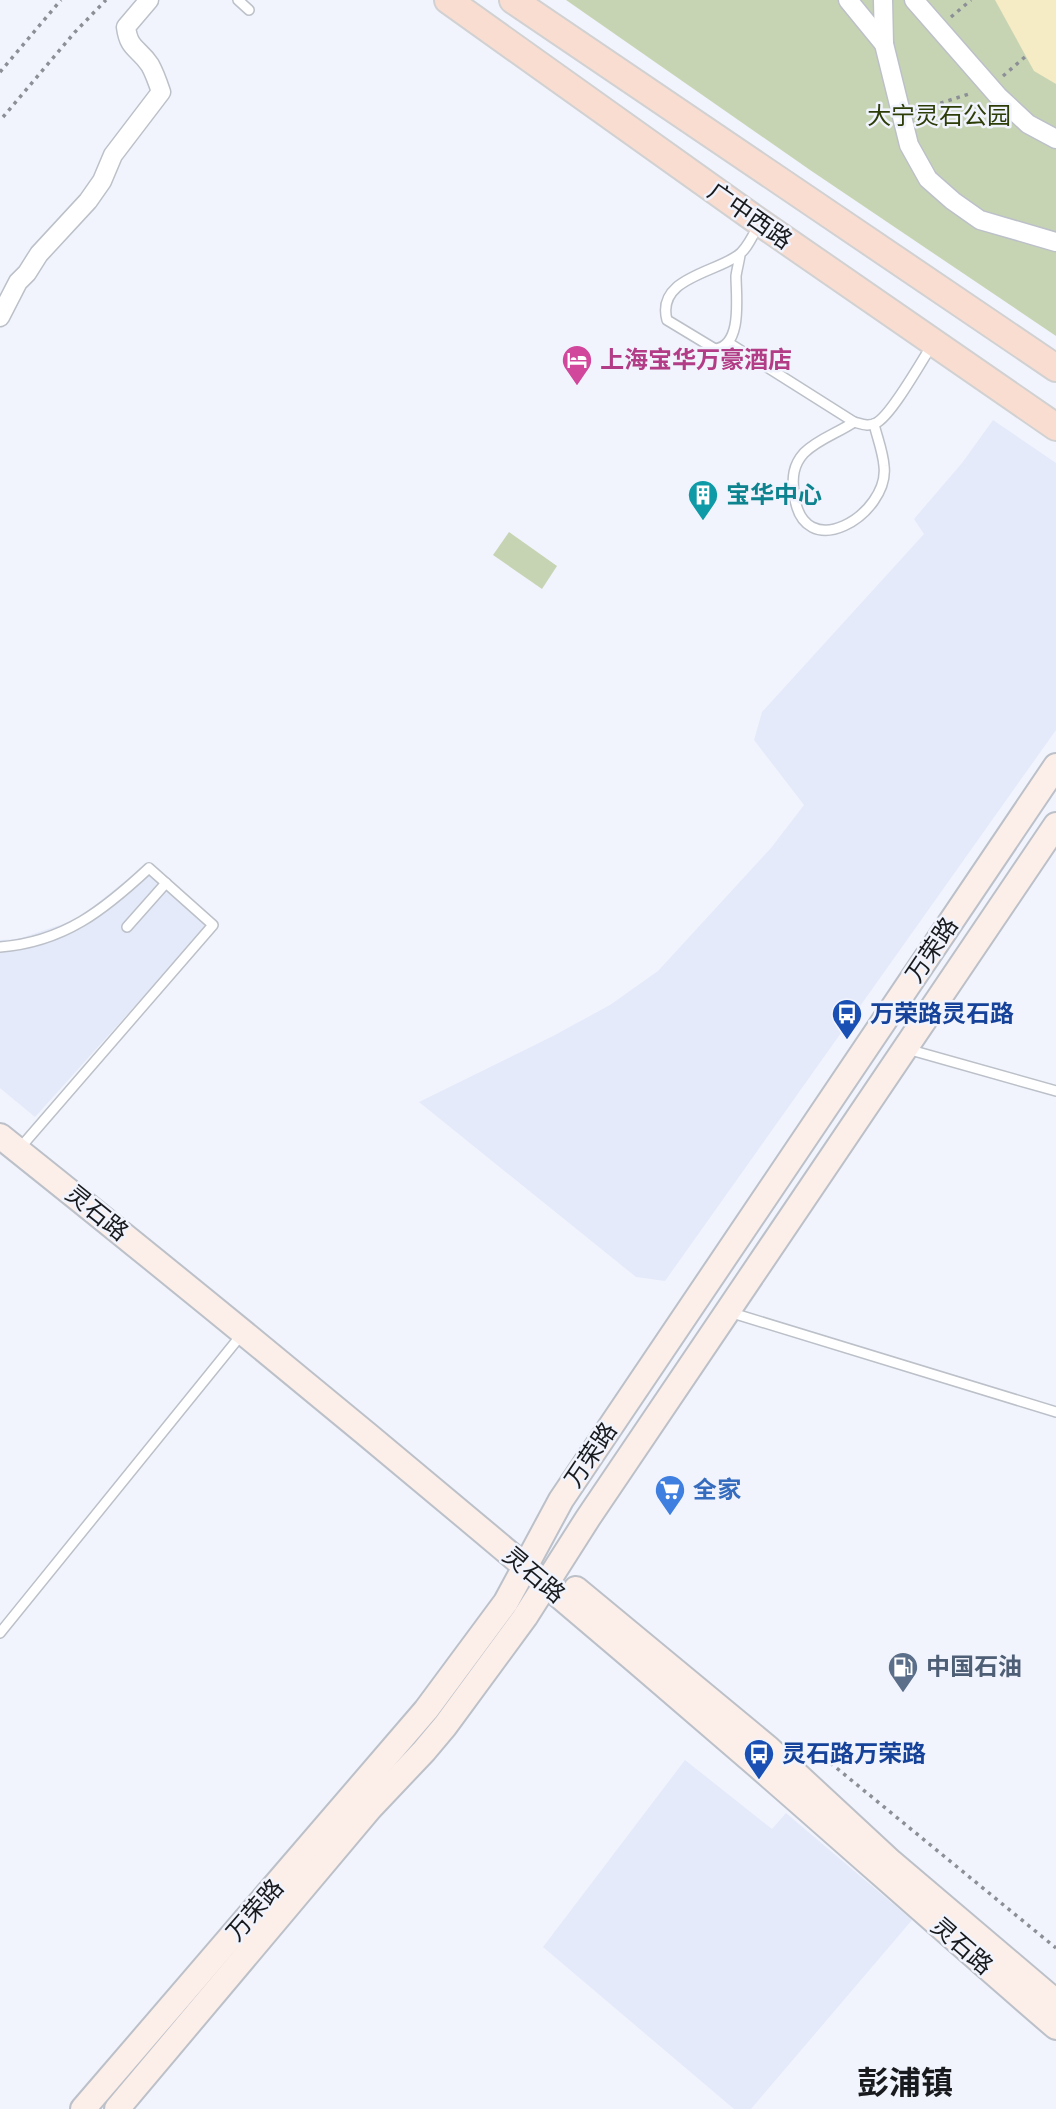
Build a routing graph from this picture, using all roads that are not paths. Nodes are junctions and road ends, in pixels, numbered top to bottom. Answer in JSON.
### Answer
{"nodes":[{"id":1,"x":149,"y":0,"type":"edge"},
{"id":2,"x":238,"y":0,"type":"edge"},
{"id":3,"x":448,"y":0,"type":"edge"},
{"id":4,"x":513,"y":0,"type":"edge"},
{"id":5,"x":848,"y":0,"type":"edge"},
{"id":6,"x":883,"y":0,"type":"edge"},
{"id":7,"x":914,"y":0,"type":"edge"},
{"id":8,"x":249,"y":10,"type":"dead end"},
{"id":9,"x":884,"y":44,"type":"junction"},
{"id":10,"x":1056,"y":139,"type":"edge"},
{"id":11,"x":760,"y":223,"type":"junction"},
{"id":12,"x":1056,"y":242,"type":"edge"},
{"id":13,"x":740,"y":255,"type":"junction"},
{"id":14,"x":0,"y":317,"type":"edge"},
{"id":15,"x":729,"y":343,"type":"junction"},
{"id":16,"x":934,"y":343,"type":"junction"},
{"id":17,"x":1056,"y":368,"type":"edge"},
{"id":18,"x":854,"y":422,"type":"junction"},
{"id":19,"x":874,"y":424,"type":"junction"},
{"id":20,"x":1056,"y":427,"type":"edge"},
{"id":21,"x":1056,"y":766,"type":"edge"},
{"id":22,"x":1056,"y":825,"type":"edge"},
{"id":23,"x":166,"y":883,"type":"junction"},
{"id":24,"x":127,"y":927,"type":"dead end"},
{"id":25,"x":0,"y":947,"type":"edge"},
{"id":26,"x":905,"y":1048,"type":"junction"},
{"id":27,"x":1056,"y":1091,"type":"edge"},
{"id":28,"x":7,"y":1138,"type":"edge"},
{"id":29,"x":727,"y":1311,"type":"junction"},
{"id":30,"x":243,"y":1333,"type":"junction"},
{"id":31,"x":1056,"y":1412,"type":"edge"},
{"id":32,"x":529,"y":1560,"type":"junction"},
{"id":33,"x":551,"y":1579,"type":"junction"},
{"id":34,"x":0,"y":1633,"type":"edge"},
{"id":35,"x":1056,"y":2002,"type":"edge"},
{"id":36,"x":1056,"y":2027,"type":"edge"},
{"id":37,"x":83,"y":2109,"type":"edge"},
{"id":38,"x":117,"y":2109,"type":"edge"}],
"edges":[{"from":1,"to":14,"type":"street"},
{"from":2,"to":8,"type":"lane"},
{"from":3,"to":11,"type":"main road","name":"广中西路"},
{"from":4,"to":17,"type":"main road","name":"广中西路"},
{"from":5,"to":9,"type":"street"},
{"from":6,"to":9,"type":"street"},
{"from":7,"to":10,"type":"street"},
{"from":9,"to":12,"type":"street"},
{"from":11,"to":13,"type":"lane"},
{"from":11,"to":16,"type":"main road","name":"广中西路"},
{"from":13,"to":15,"type":"lane"},
{"from":13,"to":15,"type":"lane"},
{"from":15,"to":18,"type":"lane"},
{"from":16,"to":19,"type":"lane"},
{"from":16,"to":20,"type":"main road","name":"广中西路"},
{"from":18,"to":19,"type":"lane"},
{"from":18,"to":19,"type":"lane"},
{"from":21,"to":32,"type":"main road","name":"万荣路"},
{"from":22,"to":26,"type":"main road","name":"万荣路"},
{"from":23,"to":24,"type":"lane"},
{"from":23,"to":25,"type":"lane"},
{"from":23,"to":28,"type":"lane"},
{"from":26,"to":27,"type":"lane"},
{"from":26,"to":29,"type":"main road","name":"万荣路"},
{"from":28,"to":30,"type":"main road","name":"灵石路"},
{"from":28,"to":32,"type":"main road","name":"灵石路"},
{"from":29,"to":31,"type":"lane"},
{"from":29,"to":33,"type":"main road","name":"万荣路"},
{"from":30,"to":32,"type":"main road","name":"灵石路"},
{"from":30,"to":34,"type":"lane"},
{"from":32,"to":33,"type":"main road","name":"灵石路"},
{"from":32,"to":37,"type":"main road","name":"万荣路"},
{"from":33,"to":35,"type":"main road","name":"灵石路"},
{"from":33,"to":36,"type":"main road","name":"灵石路"},
{"from":33,"to":38,"type":"main road","name":"万荣路"}]}
